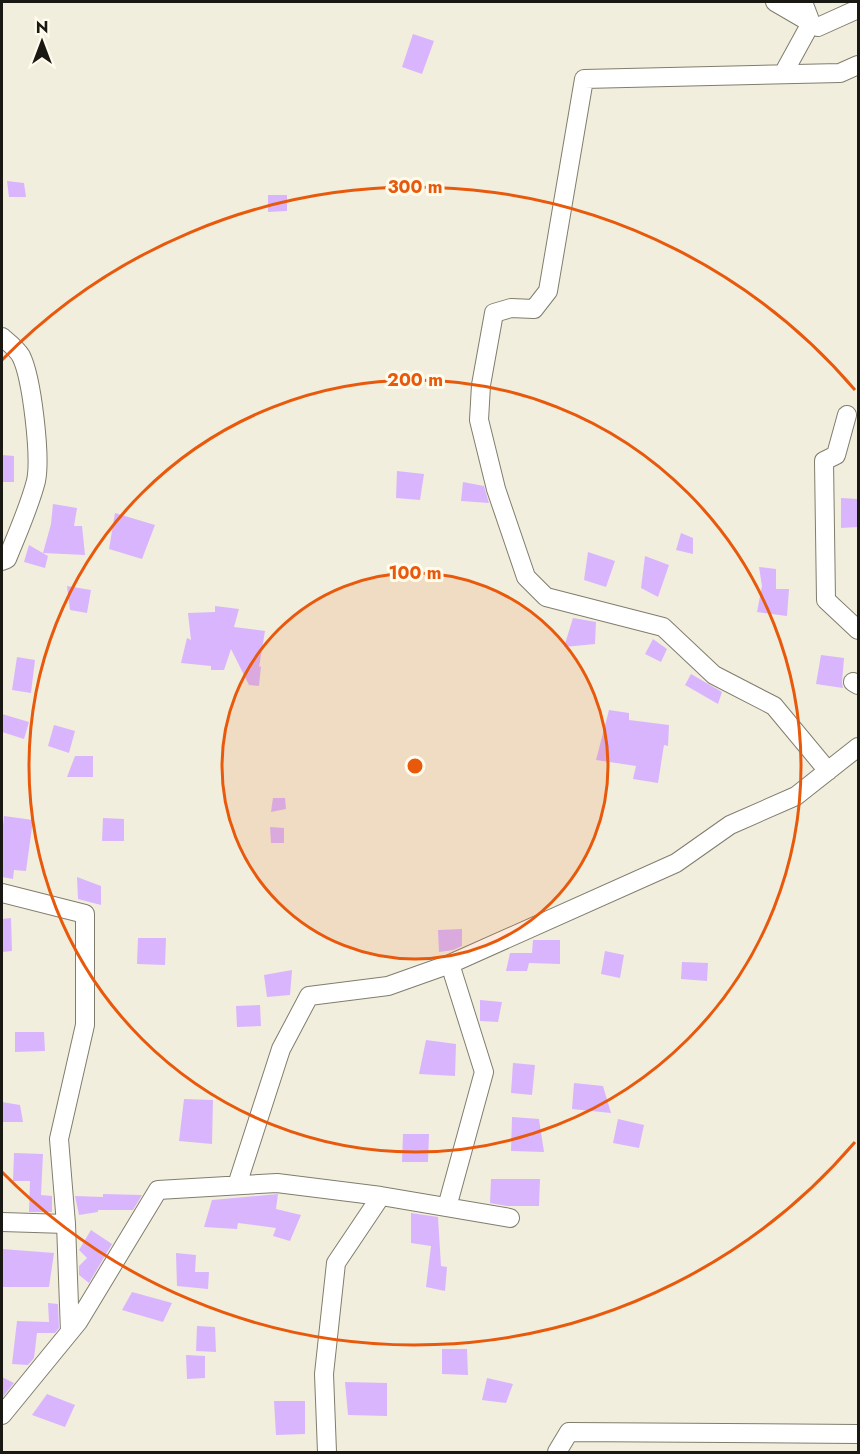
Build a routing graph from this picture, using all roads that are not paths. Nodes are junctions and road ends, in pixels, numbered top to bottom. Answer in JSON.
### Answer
{"nodes":[{"id":1,"x":775,"y":2,"type":"edge"},
{"id":2,"x":803,"y":2,"type":"edge"},
{"id":3,"x":858,"y":9,"type":"edge"},
{"id":4,"x":811,"y":23,"type":"junction"},
{"id":5,"x":858,"y":65,"type":"edge"},
{"id":6,"x":783,"y":74,"type":"junction"},
{"id":7,"x":2,"y":336,"type":"edge"},
{"id":8,"x":847,"y":415,"type":"dead end"},
{"id":9,"x":2,"y":561,"type":"edge"},
{"id":10,"x":858,"y":630,"type":"edge"},
{"id":11,"x":858,"y":747,"type":"edge"},
{"id":12,"x":828,"y":771,"type":"junction"},
{"id":13,"x":2,"y":893,"type":"edge"},
{"id":14,"x":450,"y":964,"type":"junction"},
{"id":15,"x":237,"y":1185,"type":"junction"},
{"id":16,"x":381,"y":1196,"type":"junction"},
{"id":17,"x":447,"y":1207,"type":"junction"},
{"id":18,"x":510,"y":1218,"type":"dead end"},
{"id":19,"x":2,"y":1222,"type":"edge"},
{"id":20,"x":66,"y":1224,"type":"junction"},
{"id":21,"x":70,"y":1332,"type":"junction"},
{"id":22,"x":2,"y":1415,"type":"edge"},
{"id":23,"x":858,"y":1434,"type":"edge"},
{"id":24,"x":327,"y":1452,"type":"edge"},
{"id":25,"x":557,"y":1452,"type":"edge"}],
"edges":[{"from":1,"to":4,"type":"street"},
{"from":2,"to":4,"type":"street"},
{"from":3,"to":4,"type":"street"},
{"from":4,"to":6,"type":"street"},
{"from":5,"to":6,"type":"street"},
{"from":6,"to":12,"type":"street"},
{"from":7,"to":9,"type":"street"},
{"from":8,"to":10,"type":"street"},
{"from":11,"to":12,"type":"street"},
{"from":12,"to":14,"type":"street"},
{"from":13,"to":20,"type":"street"},
{"from":14,"to":15,"type":"street"},
{"from":14,"to":17,"type":"street"},
{"from":15,"to":16,"type":"street"},
{"from":15,"to":21,"type":"street"},
{"from":16,"to":17,"type":"street"},
{"from":16,"to":24,"type":"street"},
{"from":17,"to":18,"type":"street"},
{"from":19,"to":20,"type":"street"},
{"from":20,"to":21,"type":"street"},
{"from":21,"to":22,"type":"street"},
{"from":23,"to":25,"type":"street"}]}
